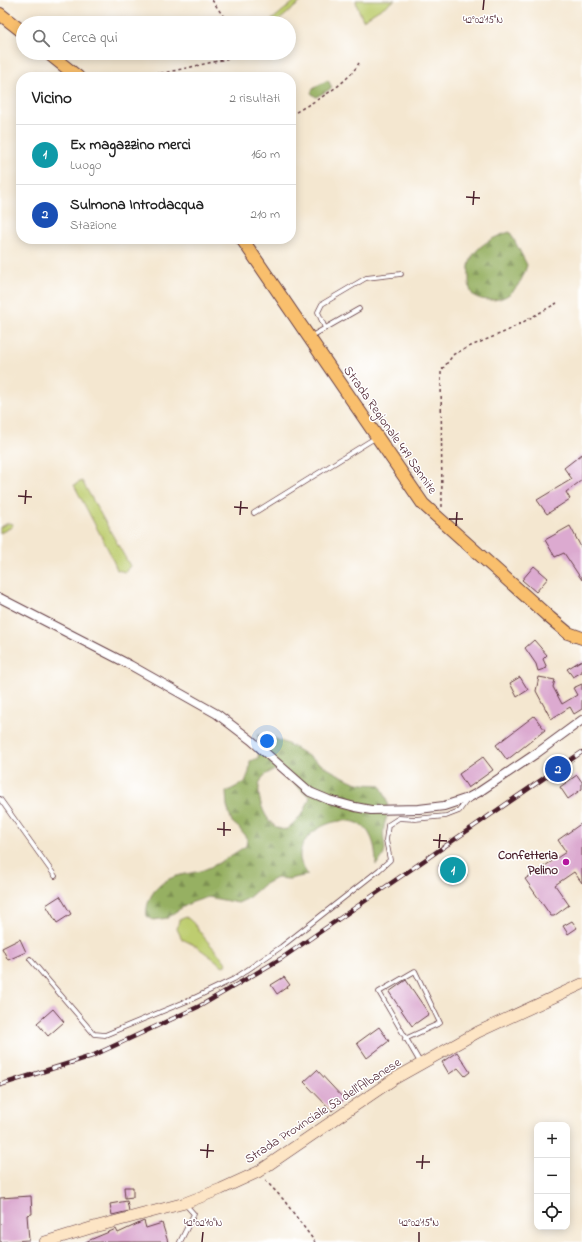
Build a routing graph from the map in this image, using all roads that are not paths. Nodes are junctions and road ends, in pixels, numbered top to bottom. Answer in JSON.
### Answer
{"nodes":[{"id":1,"x":0,"y":14,"type":"edge"},
{"id":2,"x":16,"y":27,"type":"edge"},
{"id":3,"x":57,"y":60,"type":"edge"},
{"id":4,"x":72,"y":72,"type":"edge"},
{"id":5,"x":245,"y":244,"type":"edge"},
{"id":6,"x":401,"y":274,"type":"dead end"},
{"id":7,"x":359,"y":309,"type":"dead end"},
{"id":8,"x":325,"y":328,"type":"junction"},
{"id":9,"x":309,"y":338,"type":"junction"},
{"id":10,"x":377,"y":437,"type":"junction"},
{"id":11,"x":254,"y":513,"type":"dead end"},
{"id":12,"x":0,"y":598,"type":"edge"},
{"id":13,"x":582,"y":638,"type":"edge"},
{"id":14,"x":582,"y":720,"type":"edge"},
{"id":15,"x":468,"y":798,"type":"junction"},
{"id":16,"x":0,"y":799,"type":"edge"},
{"id":17,"x":55,"y":876,"type":"dead end"},
{"id":18,"x":30,"y":959,"type":"dead end"},
{"id":19,"x":582,"y":984,"type":"edge"},
{"id":20,"x":405,"y":1039,"type":"junction"},
{"id":21,"x":421,"y":1064,"type":"junction"},
{"id":22,"x":185,"y":1203,"type":"junction"},
{"id":23,"x":45,"y":1242,"type":"edge"},
{"id":24,"x":180,"y":1242,"type":"edge"}],
"edges":[{"from":1,"to":2,"type":"main road"},
{"from":3,"to":4,"type":"main road"},
{"from":5,"to":9,"type":"main road","name":"Strada Regionale 479 Sannite"},
{"from":6,"to":8,"type":"lane"},
{"from":7,"to":8,"type":"lane"},
{"from":8,"to":9,"type":"lane"},
{"from":9,"to":10,"type":"main road","name":"Strada Regionale 479 Sannite"},
{"from":10,"to":11,"type":"lane"},
{"from":10,"to":13,"type":"main road","name":"Strada Regionale 479 Sannite"},
{"from":12,"to":15,"type":"street"},
{"from":14,"to":15,"type":"street"},
{"from":15,"to":18,"type":"lane"},
{"from":16,"to":17,"type":"lane"},
{"from":19,"to":21,"type":"main road","name":"Strada Provinciale 53 dell'Albanese"},
{"from":20,"to":20,"type":"lane"},
{"from":20,"to":21,"type":"lane"},
{"from":21,"to":22,"type":"main road","name":"Strada Provinciale 53 dell'Albanese"},
{"from":22,"to":23,"type":"main road","name":"Strada Provinciale 53 dell'Albanese"},
{"from":22,"to":24,"type":"lane"}]}
